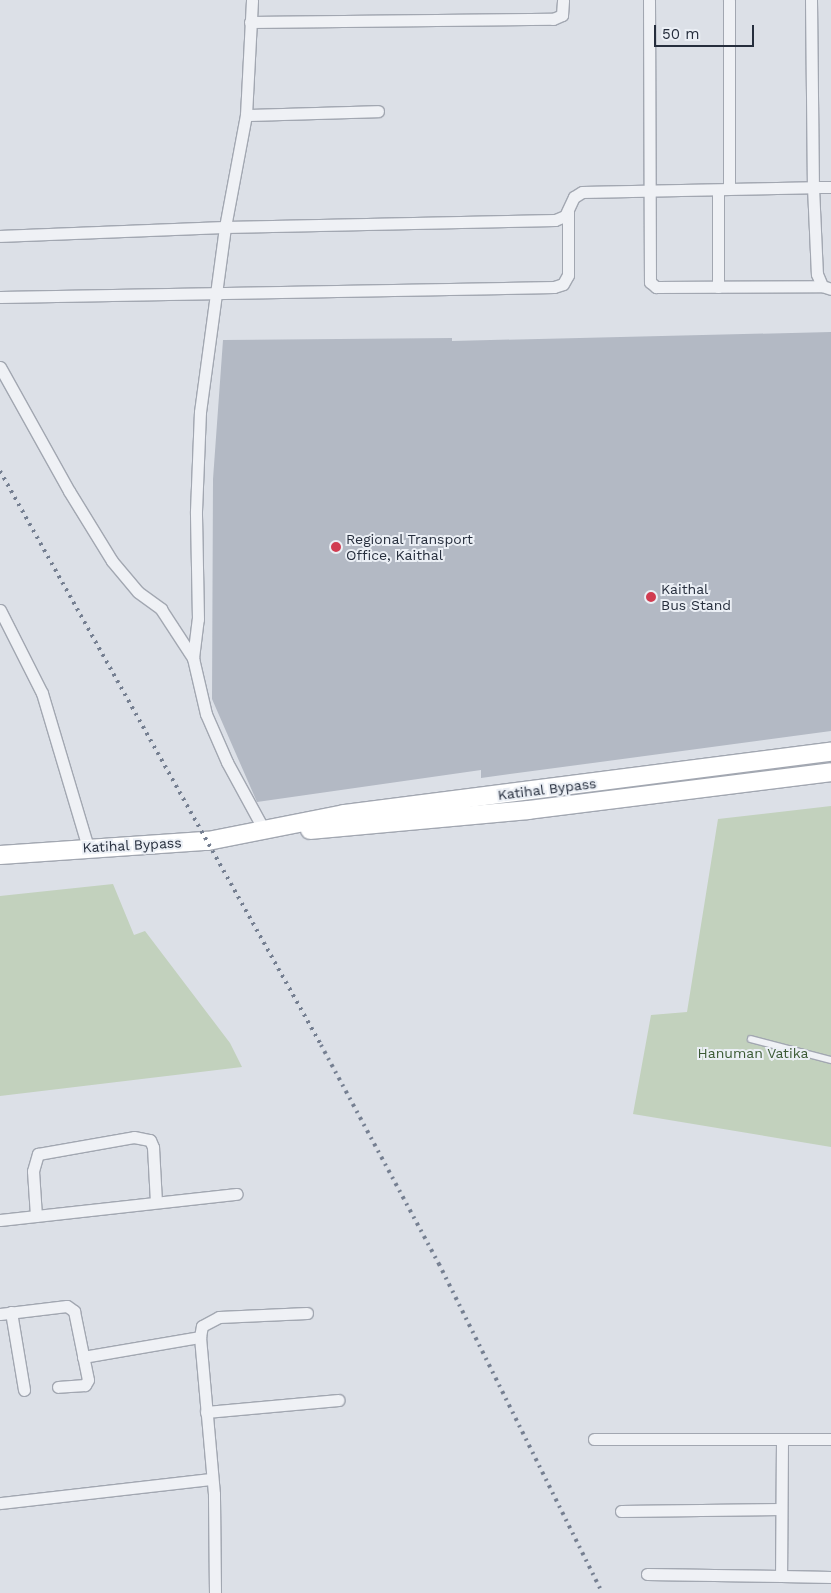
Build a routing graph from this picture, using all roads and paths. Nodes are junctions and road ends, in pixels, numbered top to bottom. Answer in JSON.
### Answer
{"nodes":[{"id":1,"x":252,"y":0,"type":"edge"},
{"id":2,"x":563,"y":0,"type":"edge"},
{"id":3,"x":649,"y":0,"type":"edge"},
{"id":4,"x":729,"y":0,"type":"edge"},
{"id":5,"x":811,"y":0,"type":"edge"},
{"id":6,"x":250,"y":22,"type":"junction"},
{"id":7,"x":378,"y":111,"type":"dead end"},
{"id":8,"x":246,"y":116,"type":"junction"},
{"id":9,"x":831,"y":186,"type":"edge"},
{"id":10,"x":813,"y":187,"type":"junction"},
{"id":11,"x":724,"y":189,"type":"junction"},
{"id":12,"x":650,"y":191,"type":"junction"},
{"id":13,"x":568,"y":212,"type":"junction"},
{"id":14,"x":225,"y":227,"type":"junction"},
{"id":15,"x":0,"y":236,"type":"edge"},
{"id":16,"x":718,"y":287,"type":"junction"},
{"id":17,"x":827,"y":288,"type":"edge"},
{"id":18,"x":215,"y":292,"type":"junction"},
{"id":19,"x":0,"y":297,"type":"edge"},
{"id":20,"x":0,"y":367,"type":"edge"},
{"id":21,"x":0,"y":610,"type":"edge"},
{"id":22,"x":194,"y":658,"type":"junction"},
{"id":23,"x":831,"y":752,"type":"edge"},
{"id":24,"x":831,"y":772,"type":"edge"},
{"id":25,"x":264,"y":830,"type":"junction"},
{"id":26,"x":88,"y":848,"type":"junction"},
{"id":27,"x":0,"y":855,"type":"edge"},
{"id":28,"x":751,"y":1039,"type":"dead end"},
{"id":29,"x":831,"y":1060,"type":"edge"},
{"id":30,"x":237,"y":1194,"type":"dead end"},
{"id":31,"x":156,"y":1202,"type":"junction"},
{"id":32,"x":36,"y":1216,"type":"junction"},
{"id":33,"x":0,"y":1220,"type":"edge"},
{"id":34,"x":6,"y":1313,"type":"edge"},
{"id":35,"x":307,"y":1313,"type":"dead end"},
{"id":36,"x":200,"y":1337,"type":"junction"},
{"id":37,"x":83,"y":1357,"type":"junction"},
{"id":38,"x":58,"y":1387,"type":"dead end"},
{"id":39,"x":24,"y":1390,"type":"dead end"},
{"id":40,"x":338,"y":1400,"type":"dead end"},
{"id":41,"x":206,"y":1412,"type":"junction"},
{"id":42,"x":594,"y":1439,"type":"dead end"},
{"id":43,"x":831,"y":1439,"type":"edge"},
{"id":44,"x":782,"y":1440,"type":"junction"},
{"id":45,"x":212,"y":1479,"type":"junction"},
{"id":46,"x":0,"y":1503,"type":"edge"},
{"id":47,"x":781,"y":1509,"type":"junction"},
{"id":48,"x":621,"y":1511,"type":"dead end"},
{"id":49,"x":646,"y":1574,"type":"dead end"},
{"id":50,"x":781,"y":1576,"type":"junction"},
{"id":51,"x":831,"y":1577,"type":"edge"},
{"id":52,"x":215,"y":1593,"type":"edge"}],
"edges":[{"from":1,"to":6,"type":"street"},
{"from":2,"to":6,"type":"street"},
{"from":3,"to":12,"type":"street"},
{"from":4,"to":11,"type":"street"},
{"from":5,"to":10,"type":"street"},
{"from":6,"to":8,"type":"street"},
{"from":7,"to":8,"type":"street"},
{"from":8,"to":14,"type":"street"},
{"from":9,"to":10,"type":"street"},
{"from":10,"to":11,"type":"street"},
{"from":10,"to":17,"type":"street"},
{"from":11,"to":12,"type":"street"},
{"from":11,"to":16,"type":"street"},
{"from":12,"to":13,"type":"street"},
{"from":12,"to":16,"type":"street"},
{"from":13,"to":14,"type":"street"},
{"from":13,"to":18,"type":"street"},
{"from":14,"to":15,"type":"street"},
{"from":14,"to":18,"type":"street"},
{"from":16,"to":17,"type":"street"},
{"from":18,"to":19,"type":"street"},
{"from":18,"to":22,"type":"street"},
{"from":20,"to":22,"type":"street"},
{"from":21,"to":26,"type":"street"},
{"from":22,"to":25,"type":"street"},
{"from":23,"to":25,"type":"main road","name":"Katihal Bypass"},
{"from":24,"to":25,"type":"main road","name":"Katihal Bypass"},
{"from":25,"to":26,"type":"main road","name":"Katihal Bypass"},
{"from":26,"to":27,"type":"main road","name":"Katihal Bypass"},
{"from":28,"to":29,"type":"lane"},
{"from":30,"to":31,"type":"street"},
{"from":31,"to":32,"type":"street"},
{"from":31,"to":32,"type":"street"},
{"from":32,"to":33,"type":"street"},
{"from":34,"to":37,"type":"street"},
{"from":34,"to":39,"type":"street"},
{"from":35,"to":36,"type":"street"},
{"from":36,"to":37,"type":"street"},
{"from":36,"to":41,"type":"street"},
{"from":37,"to":38,"type":"street"},
{"from":40,"to":41,"type":"street"},
{"from":41,"to":45,"type":"street"},
{"from":42,"to":44,"type":"street"},
{"from":43,"to":44,"type":"street"},
{"from":44,"to":47,"type":"street"},
{"from":45,"to":46,"type":"street"},
{"from":45,"to":52,"type":"street"},
{"from":47,"to":48,"type":"street"},
{"from":47,"to":50,"type":"street"},
{"from":49,"to":50,"type":"street"},
{"from":50,"to":51,"type":"street"}]}
